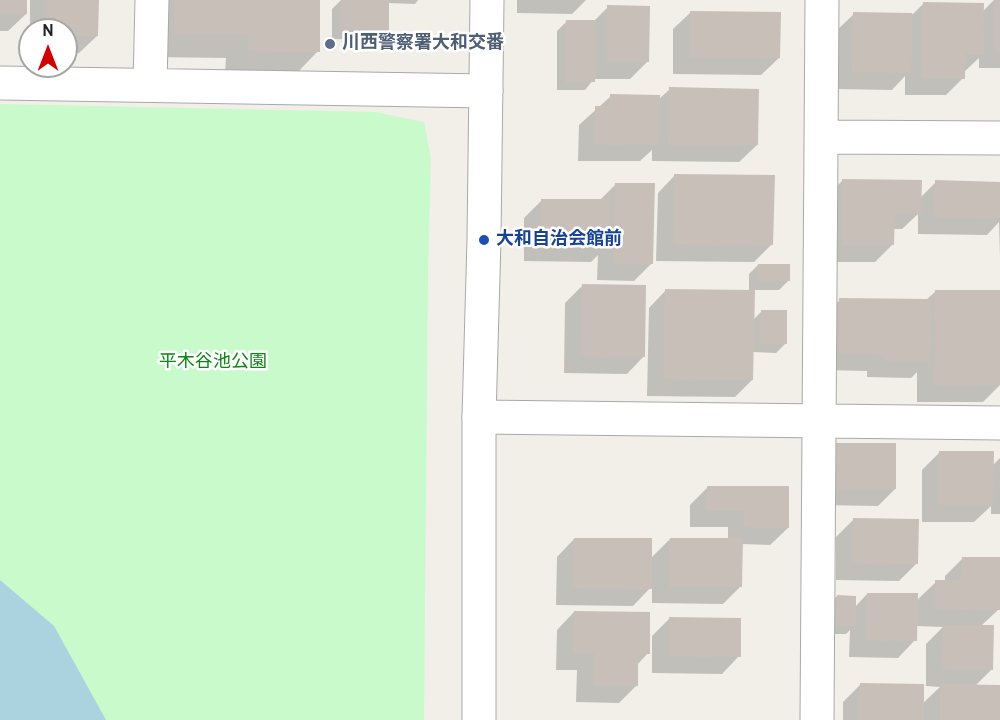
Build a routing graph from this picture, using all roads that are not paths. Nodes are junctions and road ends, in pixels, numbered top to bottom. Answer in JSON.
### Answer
{"nodes":[{"id":1,"x":152,"y":0,"type":"edge"},
{"id":2,"x":487,"y":0,"type":"edge"},
{"id":3,"x":822,"y":0,"type":"edge"},
{"id":4,"x":0,"y":84,"type":"edge"},
{"id":5,"x":150,"y":85,"type":"junction"},
{"id":6,"x":486,"y":91,"type":"junction"},
{"id":7,"x":821,"y":137,"type":"junction"},
{"id":8,"x":1000,"y":138,"type":"edge"},
{"id":9,"x":479,"y":417,"type":"junction"},
{"id":10,"x":819,"y":421,"type":"junction"},
{"id":11,"x":1000,"y":423,"type":"edge"},
{"id":12,"x":479,"y":720,"type":"edge"},
{"id":13,"x":817,"y":720,"type":"edge"}],
"edges":[{"from":1,"to":5,"type":"street"},
{"from":2,"to":6,"type":"street"},
{"from":3,"to":7,"type":"street"},
{"from":4,"to":5,"type":"street"},
{"from":5,"to":6,"type":"street"},
{"from":6,"to":9,"type":"street"},
{"from":7,"to":8,"type":"street"},
{"from":7,"to":10,"type":"street"},
{"from":9,"to":10,"type":"street"},
{"from":9,"to":12,"type":"street"},
{"from":10,"to":11,"type":"street"},
{"from":10,"to":13,"type":"street"}]}
